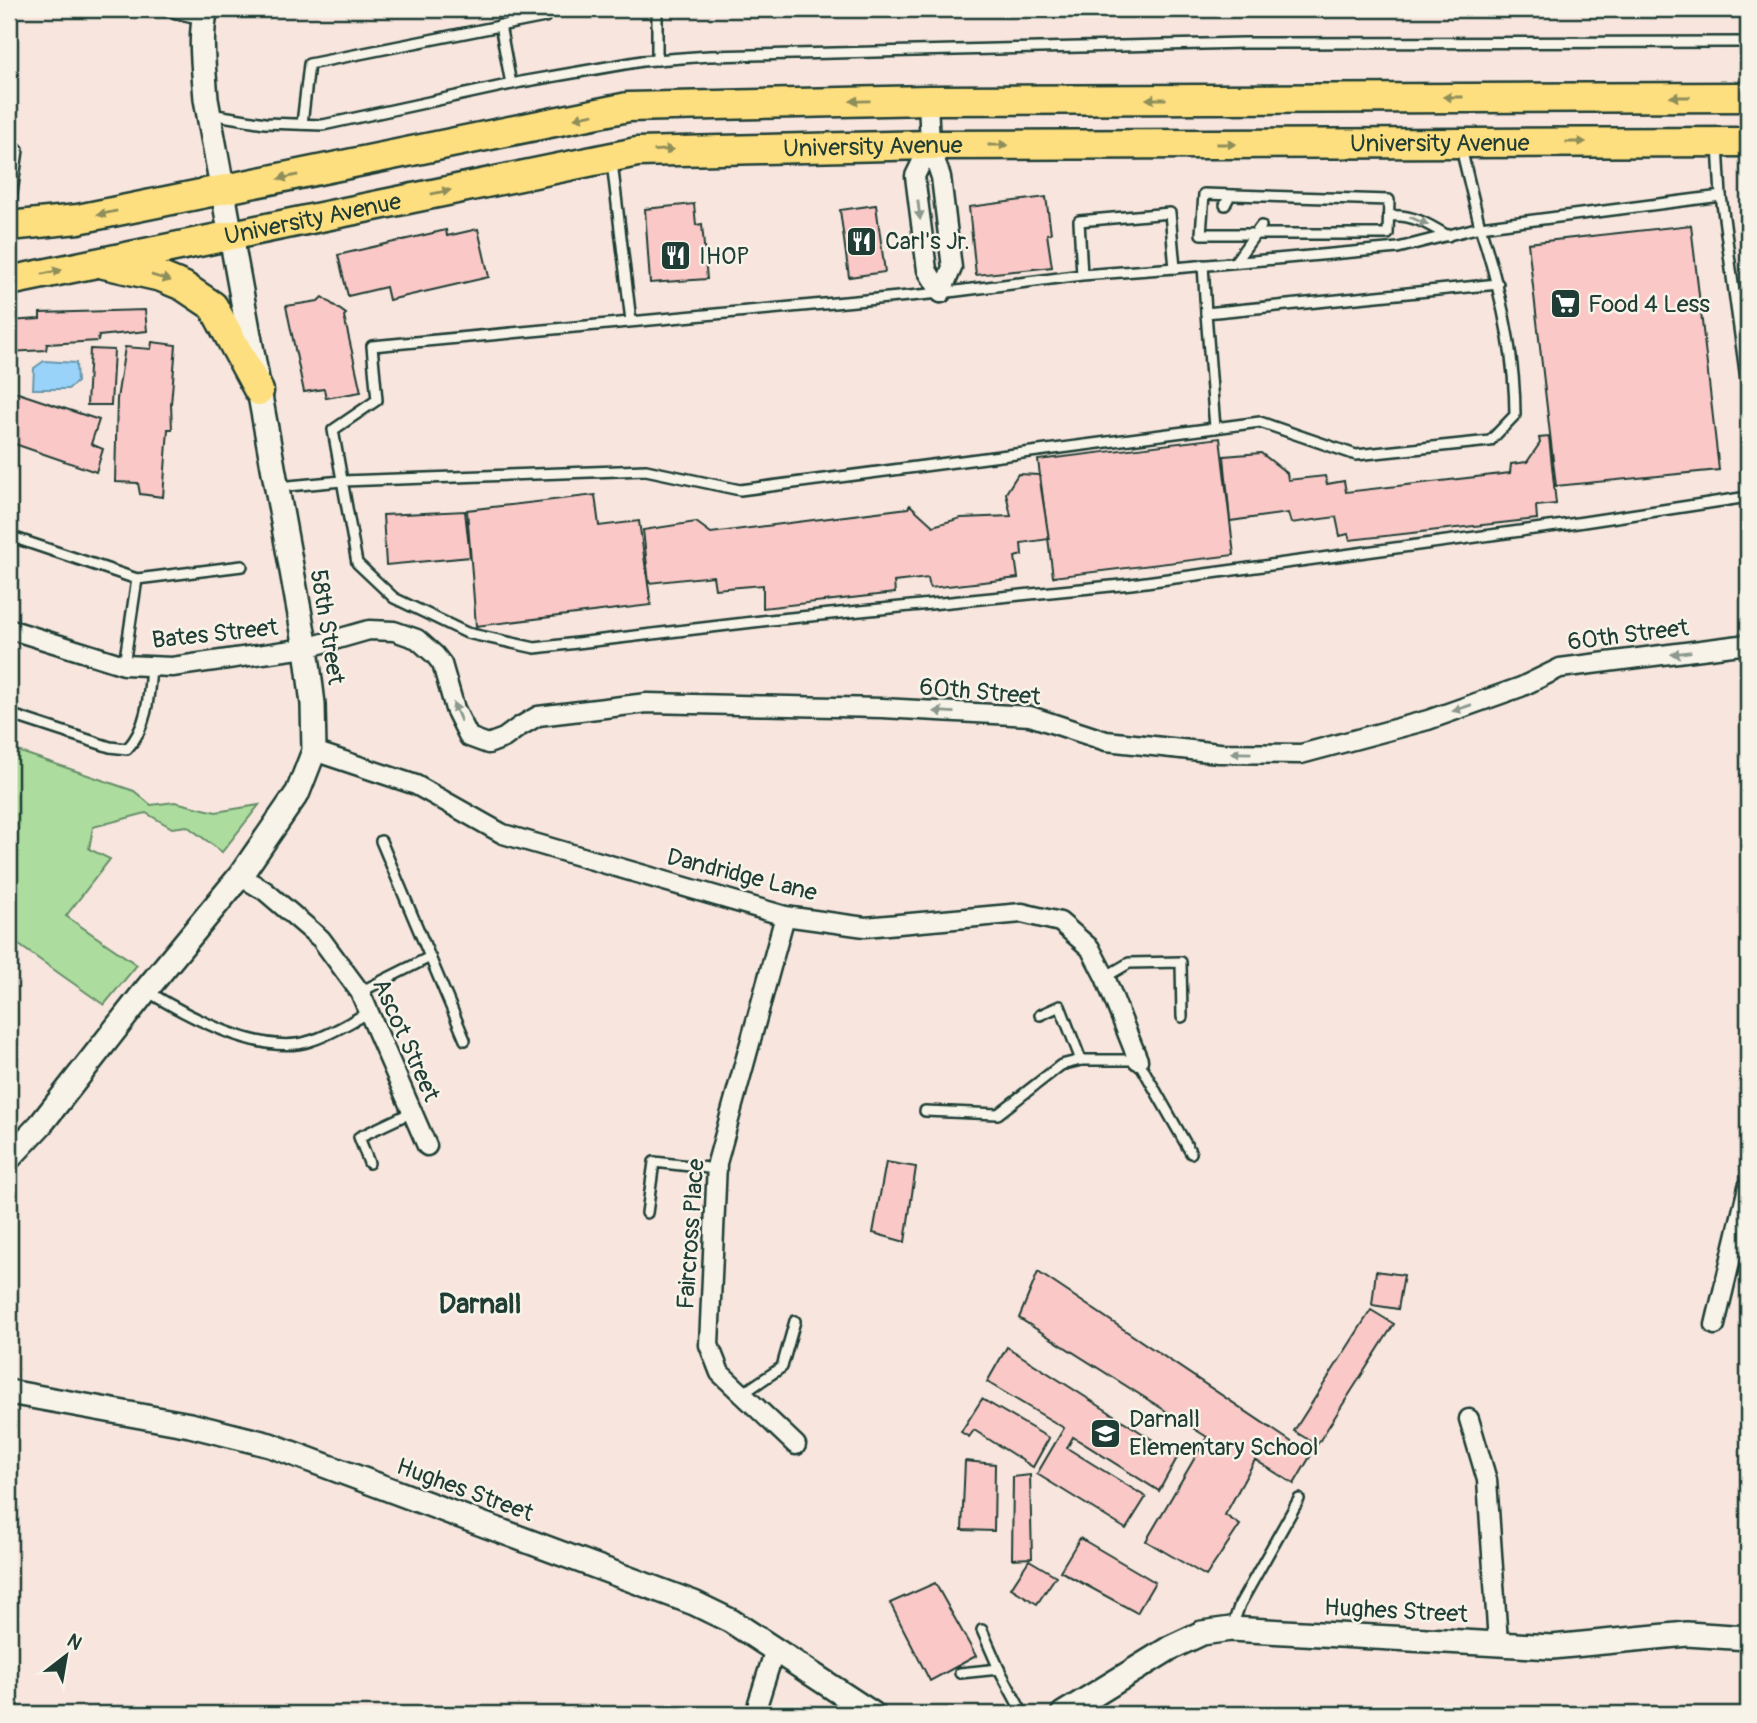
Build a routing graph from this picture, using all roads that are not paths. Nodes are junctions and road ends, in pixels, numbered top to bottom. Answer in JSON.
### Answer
{"nodes":[{"id":1,"x":159,"y":9,"type":"edge"},
{"id":2,"x":657,"y":9,"type":"edge"},
{"id":3,"x":204,"y":14,"type":"edge"},
{"id":4,"x":545,"y":17,"type":"dead end"},
{"id":5,"x":500,"y":25,"type":"junction"},
{"id":6,"x":1748,"y":42,"type":"edge"},
{"id":7,"x":657,"y":60,"type":"junction"},
{"id":8,"x":511,"y":85,"type":"junction"},
{"id":9,"x":1748,"y":97,"type":"edge"},
{"id":10,"x":929,"y":100,"type":"junction"},
{"id":11,"x":208,"y":114,"type":"junction"},
{"id":12,"x":302,"y":124,"type":"junction"},
{"id":13,"x":1460,"y":142,"type":"junction"},
{"id":14,"x":1718,"y":142,"type":"junction"},
{"id":15,"x":1748,"y":142,"type":"edge"},
{"id":16,"x":930,"y":145,"type":"junction"},
{"id":17,"x":18,"y":150,"type":"dead end"},
{"id":18,"x":612,"y":157,"type":"junction"},
{"id":19,"x":222,"y":190,"type":"junction"},
{"id":20,"x":1230,"y":195,"type":"junction"},
{"id":21,"x":1721,"y":196,"type":"junction"},
{"id":22,"x":1225,"y":205,"type":"dead end"},
{"id":23,"x":9,"y":215,"type":"edge"},
{"id":24,"x":1389,"y":216,"type":"junction"},
{"id":25,"x":9,"y":226,"type":"edge"},
{"id":26,"x":1480,"y":227,"type":"junction"},
{"id":27,"x":1258,"y":230,"type":"junction"},
{"id":28,"x":230,"y":235,"type":"junction"},
{"id":29,"x":1448,"y":236,"type":"junction"},
{"id":30,"x":94,"y":262,"type":"junction"},
{"id":31,"x":1235,"y":262,"type":"junction"},
{"id":32,"x":1203,"y":265,"type":"junction"},
{"id":33,"x":1175,"y":268,"type":"junction"},
{"id":34,"x":1082,"y":275,"type":"junction"},
{"id":35,"x":9,"y":281,"type":"edge"},
{"id":36,"x":1499,"y":284,"type":"junction"},
{"id":37,"x":941,"y":293,"type":"junction"},
{"id":38,"x":1206,"y":313,"type":"junction"},
{"id":39,"x":631,"y":321,"type":"junction"},
{"id":40,"x":259,"y":391,"type":"junction"},
{"id":41,"x":1748,"y":394,"type":"edge"},
{"id":42,"x":1215,"y":428,"type":"junction"},
{"id":43,"x":342,"y":481,"type":"junction"},
{"id":44,"x":277,"y":488,"type":"junction"},
{"id":45,"x":1748,"y":497,"type":"edge"},
{"id":46,"x":9,"y":536,"type":"edge"},
{"id":47,"x":242,"y":566,"type":"dead end"},
{"id":48,"x":137,"y":579,"type":"junction"},
{"id":49,"x":9,"y":629,"type":"edge"},
{"id":50,"x":1748,"y":644,"type":"edge"},
{"id":51,"x":306,"y":648,"type":"junction"},
{"id":52,"x":124,"y":665,"type":"junction"},
{"id":53,"x":150,"y":666,"type":"junction"},
{"id":54,"x":9,"y":714,"type":"edge"},
{"id":55,"x":314,"y":751,"type":"junction"},
{"id":56,"x":381,"y":841,"type":"dead end"},
{"id":57,"x":240,"y":876,"type":"junction"},
{"id":58,"x":785,"y":916,"type":"junction"},
{"id":59,"x":430,"y":957,"type":"junction"},
{"id":60,"x":1105,"y":977,"type":"junction"},
{"id":61,"x":146,"y":990,"type":"junction"},
{"id":62,"x":360,"y":992,"type":"junction"},
{"id":63,"x":369,"y":1012,"type":"junction"},
{"id":64,"x":1040,"y":1015,"type":"dead end"},
{"id":65,"x":1182,"y":1017,"type":"dead end"},
{"id":66,"x":465,"y":1040,"type":"dead end"},
{"id":67,"x":1081,"y":1060,"type":"junction"},
{"id":68,"x":1138,"y":1060,"type":"junction"},
{"id":69,"x":925,"y":1111,"type":"dead end"},
{"id":70,"x":412,"y":1112,"type":"junction"},
{"id":71,"x":427,"y":1146,"type":"dead end"},
{"id":72,"x":1191,"y":1153,"type":"dead end"},
{"id":73,"x":9,"y":1158,"type":"edge"},
{"id":74,"x":369,"y":1163,"type":"dead end"},
{"id":75,"x":717,"y":1169,"type":"junction"},
{"id":76,"x":1748,"y":1186,"type":"edge"},
{"id":77,"x":647,"y":1213,"type":"dead end"},
{"id":78,"x":795,"y":1321,"type":"dead end"},
{"id":79,"x":1715,"y":1325,"type":"dead end"},
{"id":80,"x":9,"y":1392,"type":"edge"},
{"id":81,"x":743,"y":1394,"type":"junction"},
{"id":82,"x":1469,"y":1419,"type":"dead end"},
{"id":83,"x":796,"y":1445,"type":"dead end"},
{"id":84,"x":1298,"y":1499,"type":"dead end"},
{"id":85,"x":1231,"y":1629,"type":"junction"},
{"id":86,"x":982,"y":1630,"type":"dead end"},
{"id":87,"x":1748,"y":1638,"type":"edge"},
{"id":88,"x":1498,"y":1642,"type":"junction"},
{"id":89,"x":775,"y":1649,"type":"junction"},
{"id":90,"x":999,"y":1669,"type":"junction"},
{"id":91,"x":960,"y":1673,"type":"dead end"},
{"id":92,"x":757,"y":1714,"type":"edge"},
{"id":93,"x":873,"y":1714,"type":"edge"},
{"id":94,"x":1023,"y":1714,"type":"edge"},
{"id":95,"x":1063,"y":1714,"type":"edge"}],
"edges":[{"from":1,"to":3,"type":"lane"},
{"from":2,"to":7,"type":"lane"},
{"from":3,"to":11,"type":"street","name":"58th Street"},
{"from":4,"to":5,"type":"lane"},
{"from":5,"to":8,"type":"lane"},
{"from":5,"to":12,"type":"lane"},
{"from":6,"to":7,"type":"lane"},
{"from":7,"to":8,"type":"lane"},
{"from":8,"to":12,"type":"lane"},
{"from":9,"to":10,"type":"main road","name":"University Avenue","one_way":true},
{"from":10,"to":16,"type":"street"},
{"from":10,"to":19,"type":"main road","name":"University Avenue","one_way":true},
{"from":11,"to":12,"type":"lane"},
{"from":11,"to":19,"type":"street","name":"58th Street"},
{"from":13,"to":14,"type":"main road","name":"University Avenue","one_way":true},
{"from":16,"to":13,"type":"main road","name":"University Avenue","one_way":true},
{"from":13,"to":26,"type":"lane"},
{"from":14,"to":15,"type":"main road","name":"University Avenue"},
{"from":14,"to":21,"type":"lane"},
{"from":18,"to":16,"type":"main road","name":"University Avenue","one_way":true},
{"from":16,"to":37,"type":"street"},
{"from":16,"to":37,"type":"street","one_way":true},
{"from":17,"to":23,"type":"lane"},
{"from":28,"to":18,"type":"main road","name":"University Avenue","one_way":true},
{"from":18,"to":39,"type":"lane"},
{"from":19,"to":25,"type":"main road","name":"University Avenue","one_way":true},
{"from":19,"to":28,"type":"street","name":"58th Street"},
{"from":20,"to":22,"type":"lane"},
{"from":20,"to":24,"type":"lane"},
{"from":20,"to":27,"type":"lane"},
{"from":21,"to":26,"type":"lane"},
{"from":21,"to":41,"type":"lane"},
{"from":24,"to":27,"type":"lane"},
{"from":24,"to":29,"type":"lane","one_way":true},
{"from":26,"to":29,"type":"lane"},
{"from":26,"to":36,"type":"lane"},
{"from":27,"to":31,"type":"lane"},
{"from":28,"to":30,"type":"main road","name":"University Avenue"},
{"from":28,"to":40,"type":"street","name":"58th Street"},
{"from":29,"to":31,"type":"lane"},
{"from":35,"to":30,"type":"main road","name":"University Avenue","one_way":true},
{"from":30,"to":40,"type":"main road","one_way":true},
{"from":31,"to":32,"type":"lane"},
{"from":32,"to":33,"type":"lane"},
{"from":32,"to":38,"type":"lane"},
{"from":33,"to":34,"type":"lane"},
{"from":33,"to":34,"type":"lane"},
{"from":34,"to":37,"type":"lane"},
{"from":36,"to":38,"type":"lane"},
{"from":36,"to":42,"type":"lane"},
{"from":37,"to":39,"type":"lane"},
{"from":38,"to":42,"type":"lane"},
{"from":39,"to":43,"type":"lane"},
{"from":40,"to":44,"type":"street","name":"58th Street"},
{"from":42,"to":43,"type":"lane"},
{"from":43,"to":44,"type":"lane"},
{"from":43,"to":45,"type":"lane"},
{"from":44,"to":51,"type":"street","name":"58th Street"},
{"from":46,"to":48,"type":"lane"},
{"from":47,"to":48,"type":"lane"},
{"from":48,"to":52,"type":"lane"},
{"from":49,"to":52,"type":"street","name":"Bates Street"},
{"from":50,"to":51,"type":"street","name":"60th Street","one_way":true},
{"from":51,"to":53,"type":"street","name":"Bates Street"},
{"from":51,"to":55,"type":"street","name":"58th Street"},
{"from":52,"to":53,"type":"street","name":"Bates Street"},
{"from":53,"to":54,"type":"lane"},
{"from":55,"to":57,"type":"street","name":"58th Street"},
{"from":55,"to":58,"type":"street","name":"Dandridge Lane"},
{"from":56,"to":59,"type":"lane"},
{"from":57,"to":61,"type":"street","name":"58th Street"},
{"from":57,"to":62,"type":"street","name":"Ascot Street"},
{"from":58,"to":60,"type":"street","name":"Dandridge Lane"},
{"from":58,"to":75,"type":"street","name":"Faircross Place"},
{"from":59,"to":62,"type":"lane"},
{"from":59,"to":66,"type":"lane"},
{"from":60,"to":65,"type":"lane"},
{"from":60,"to":68,"type":"street","name":"Dandridge Lane"},
{"from":61,"to":63,"type":"lane"},
{"from":61,"to":73,"type":"street","name":"58th Street"},
{"from":62,"to":63,"type":"street","name":"Ascot Street"},
{"from":63,"to":70,"type":"street","name":"Ascot Street"},
{"from":64,"to":67,"type":"lane"},
{"from":67,"to":68,"type":"lane"},
{"from":67,"to":69,"type":"lane"},
{"from":68,"to":72,"type":"lane"},
{"from":70,"to":71,"type":"street","name":"Ascot Street"},
{"from":70,"to":74,"type":"lane"},
{"from":75,"to":77,"type":"lane"},
{"from":75,"to":81,"type":"street","name":"Faircross Place"},
{"from":76,"to":79,"type":"street"},
{"from":78,"to":81,"type":"lane"},
{"from":80,"to":89,"type":"street","name":"Hughes Street"},
{"from":81,"to":83,"type":"street","name":"Faircross Place"},
{"from":82,"to":88,"type":"street"},
{"from":84,"to":85,"type":"lane"},
{"from":85,"to":88,"type":"street","name":"Hughes Street"},
{"from":85,"to":95,"type":"street","name":"Hughes Street"},
{"from":86,"to":90,"type":"lane"},
{"from":87,"to":88,"type":"street","name":"Hughes Street"},
{"from":89,"to":92,"type":"street"},
{"from":89,"to":93,"type":"street","name":"Hughes Street"},
{"from":90,"to":91,"type":"lane"},
{"from":90,"to":94,"type":"lane"}]}
